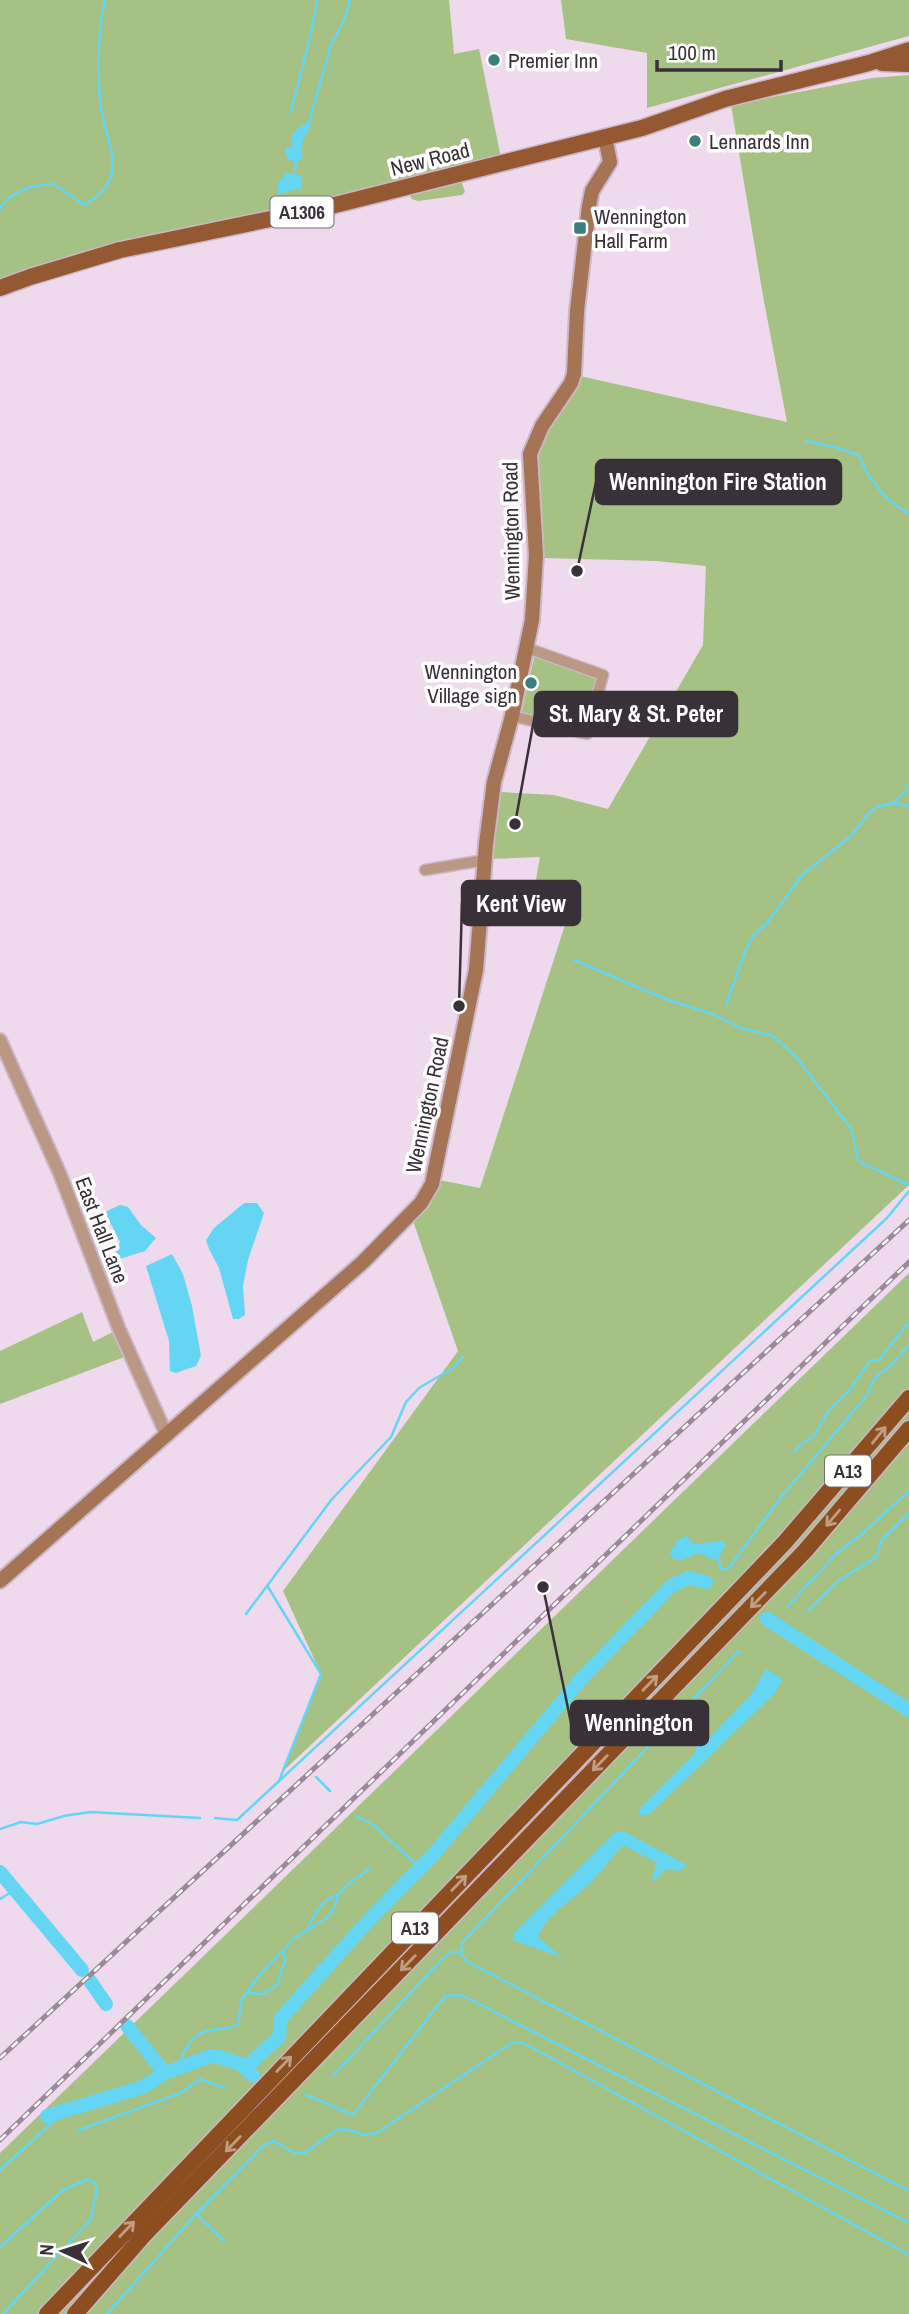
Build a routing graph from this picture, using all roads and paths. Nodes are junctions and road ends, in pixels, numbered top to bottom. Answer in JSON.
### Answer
{"nodes":[{"id":1,"x":909,"y":50,"type":"edge"},
{"id":2,"x":869,"y":63,"type":"junction"},
{"id":3,"x":909,"y":64,"type":"edge"},
{"id":4,"x":604,"y":137,"type":"junction"},
{"id":5,"x":0,"y":288,"type":"edge"},
{"id":6,"x":527,"y":649,"type":"junction"},
{"id":7,"x":512,"y":716,"type":"junction"},
{"id":8,"x":485,"y":860,"type":"junction"},
{"id":9,"x":425,"y":870,"type":"dead end"},
{"id":10,"x":0,"y":1040,"type":"edge"},
{"id":11,"x":909,"y":1398,"type":"edge"},
{"id":12,"x":909,"y":1429,"type":"edge"},
{"id":13,"x":167,"y":1436,"type":"junction"},
{"id":14,"x":0,"y":1581,"type":"edge"},
{"id":15,"x":47,"y":2314,"type":"edge"},
{"id":16,"x":75,"y":2314,"type":"edge"}],
"edges":[{"from":1,"to":2,"type":"main road","name":"New Road","number":"A1306"},
{"from":2,"to":3,"type":"main road","name":"New Road","number":"A1306"},
{"from":2,"to":4,"type":"main road","name":"New Road","number":"A1306"},
{"from":4,"to":5,"type":"main road","name":"New Road","number":"A1306"},
{"from":4,"to":6,"type":"main road","name":"Wennington Road"},
{"from":6,"to":7,"type":"main road","name":"Wennington Road"},
{"from":6,"to":7,"type":"street"},
{"from":7,"to":8,"type":"main road","name":"Wennington Road"},
{"from":8,"to":9,"type":"street"},
{"from":8,"to":13,"type":"main road","name":"Wennington Road"},
{"from":10,"to":13,"type":"street","name":"East Hall Lane"},
{"from":15,"to":11,"type":"highway","number":"A13","one_way":true},
{"from":12,"to":16,"type":"highway","number":"A13","one_way":true},
{"from":13,"to":14,"type":"main road","name":"Wennington Road"}]}
